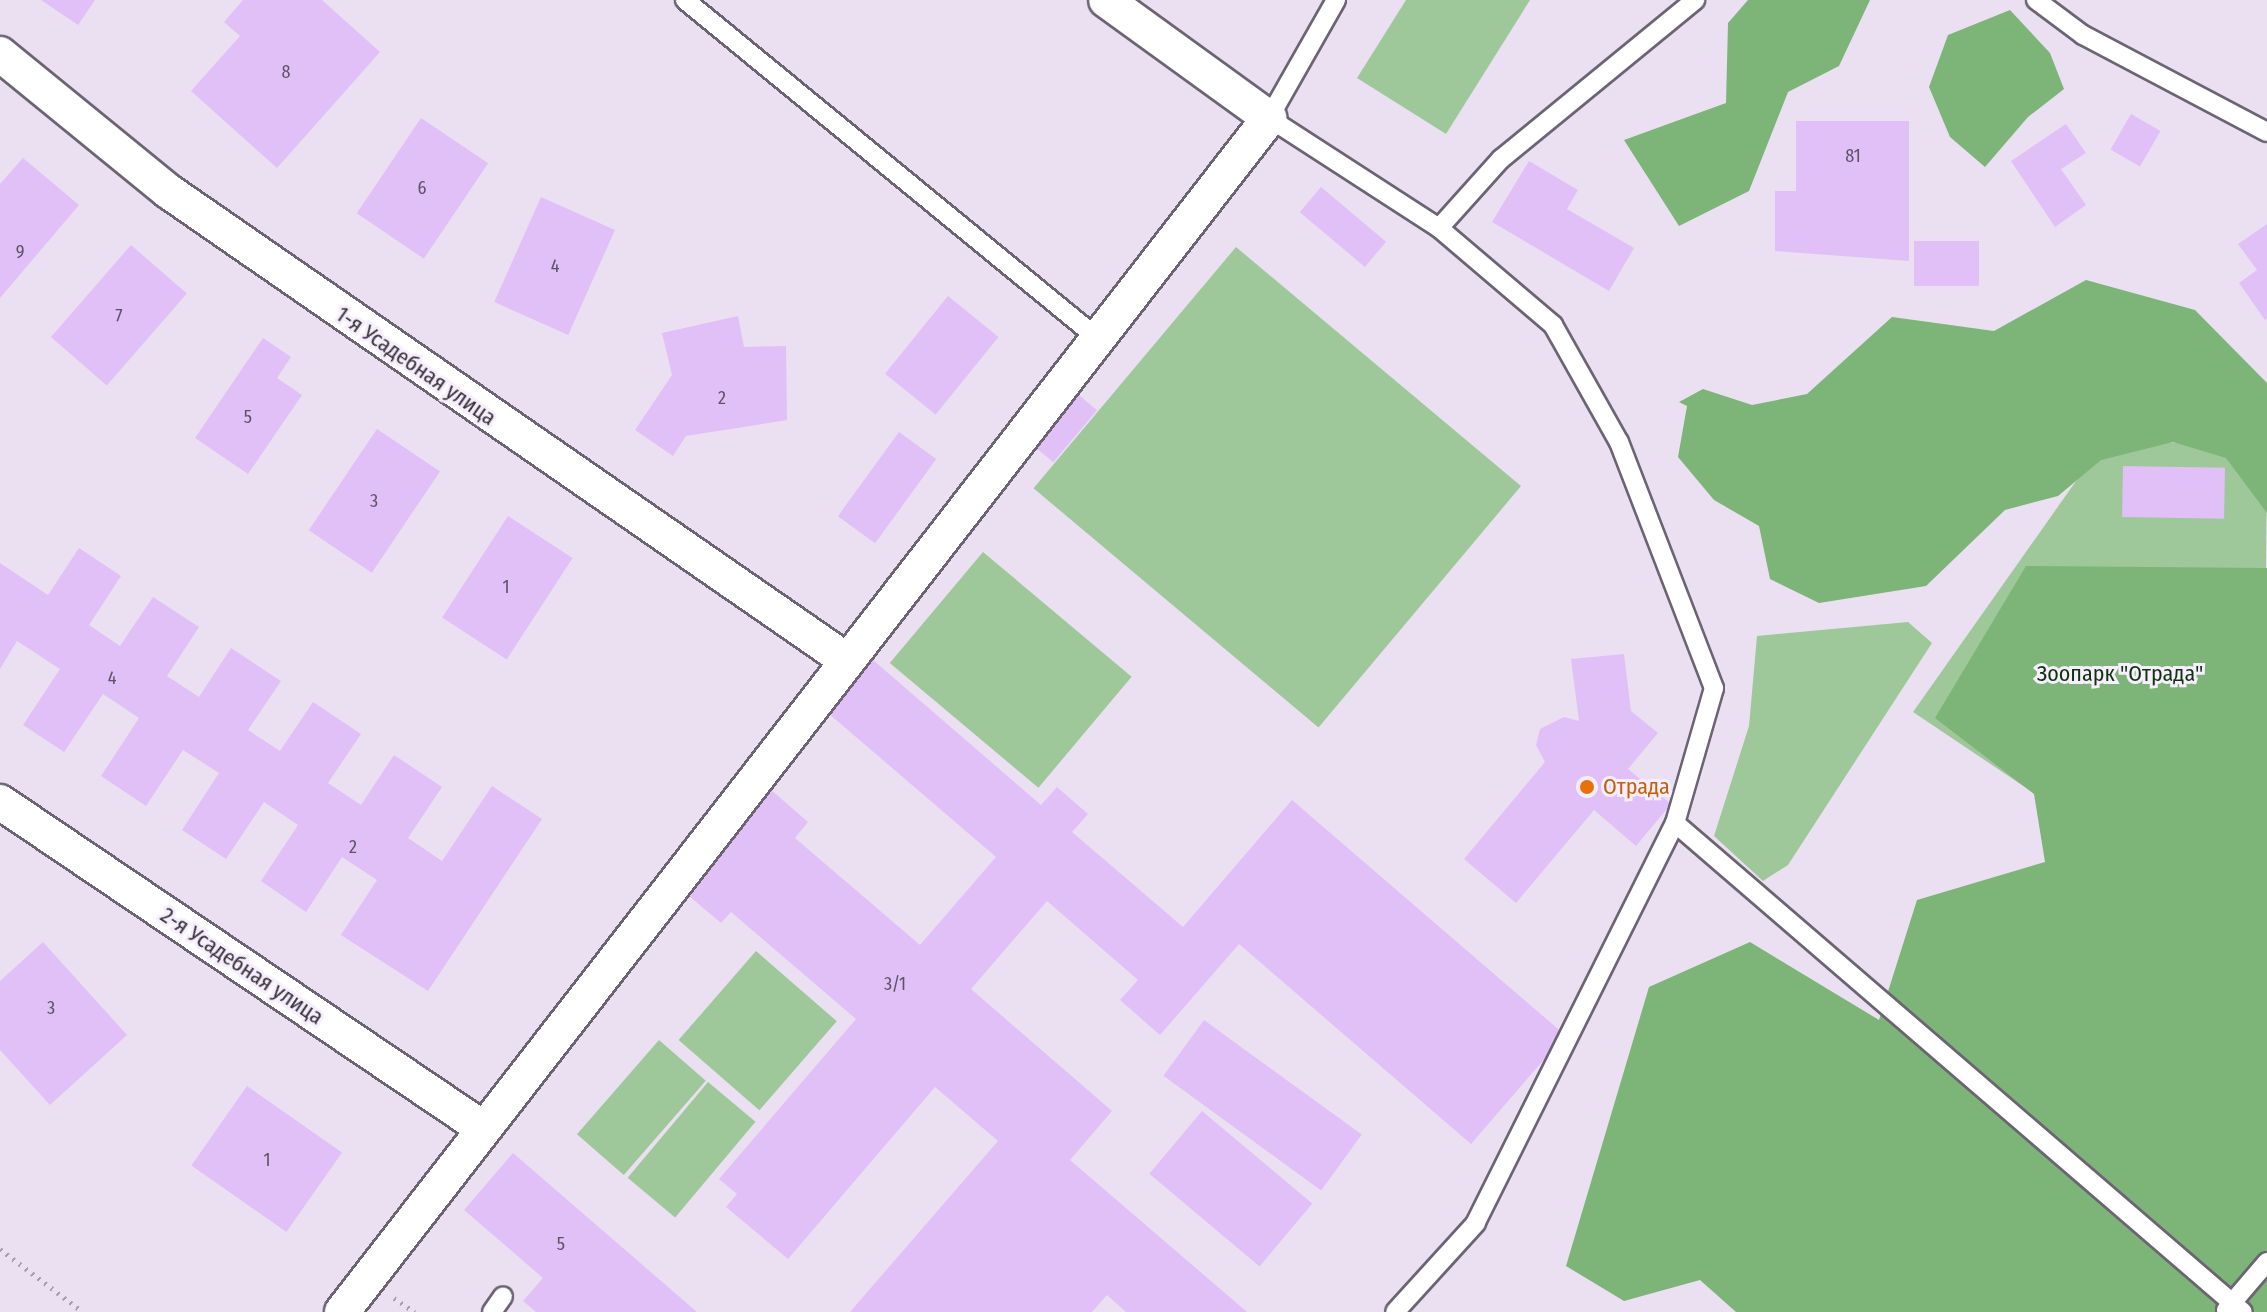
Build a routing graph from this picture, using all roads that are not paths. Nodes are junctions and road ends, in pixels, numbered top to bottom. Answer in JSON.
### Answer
{"nodes":[{"id":1,"x":685,"y":0,"type":"edge"},
{"id":2,"x":1106,"y":0,"type":"edge"},
{"id":3,"x":1336,"y":0,"type":"edge"},
{"id":4,"x":1695,"y":0,"type":"edge"},
{"id":5,"x":2036,"y":0,"type":"edge"},
{"id":6,"x":0,"y":54,"type":"edge"},
{"id":7,"x":1269,"y":118,"type":"junction"},
{"id":8,"x":2267,"y":132,"type":"edge"},
{"id":9,"x":1439,"y":228,"type":"junction"},
{"id":10,"x":1095,"y":336,"type":"junction"},
{"id":11,"x":846,"y":660,"type":"junction"},
{"id":12,"x":0,"y":802,"type":"edge"},
{"id":13,"x":1675,"y":823,"type":"junction"},
{"id":14,"x":484,"y":1129,"type":"junction"},
{"id":15,"x":2267,"y":1262,"type":"edge"},
{"id":16,"x":503,"y":1296,"type":"dead end"},
{"id":17,"x":2234,"y":1309,"type":"edge"},
{"id":18,"x":342,"y":1312,"type":"edge"},
{"id":19,"x":492,"y":1312,"type":"edge"},
{"id":20,"x":1396,"y":1312,"type":"edge"}],
"edges":[{"from":1,"to":10,"type":"lane"},
{"from":2,"to":7,"type":"street"},
{"from":3,"to":7,"type":"lane"},
{"from":4,"to":9,"type":"lane"},
{"from":5,"to":8,"type":"lane"},
{"from":6,"to":11,"type":"street","name":"1-я Усадебная улица"},
{"from":7,"to":9,"type":"lane"},
{"from":7,"to":10,"type":"street"},
{"from":9,"to":13,"type":"lane"},
{"from":10,"to":11,"type":"street"},
{"from":11,"to":14,"type":"street"},
{"from":12,"to":14,"type":"street","name":"2-я Усадебная улица"},
{"from":13,"to":17,"type":"lane"},
{"from":13,"to":20,"type":"lane"},
{"from":14,"to":18,"type":"street"},
{"from":15,"to":17,"type":"lane"},
{"from":16,"to":19,"type":"lane"}]}
